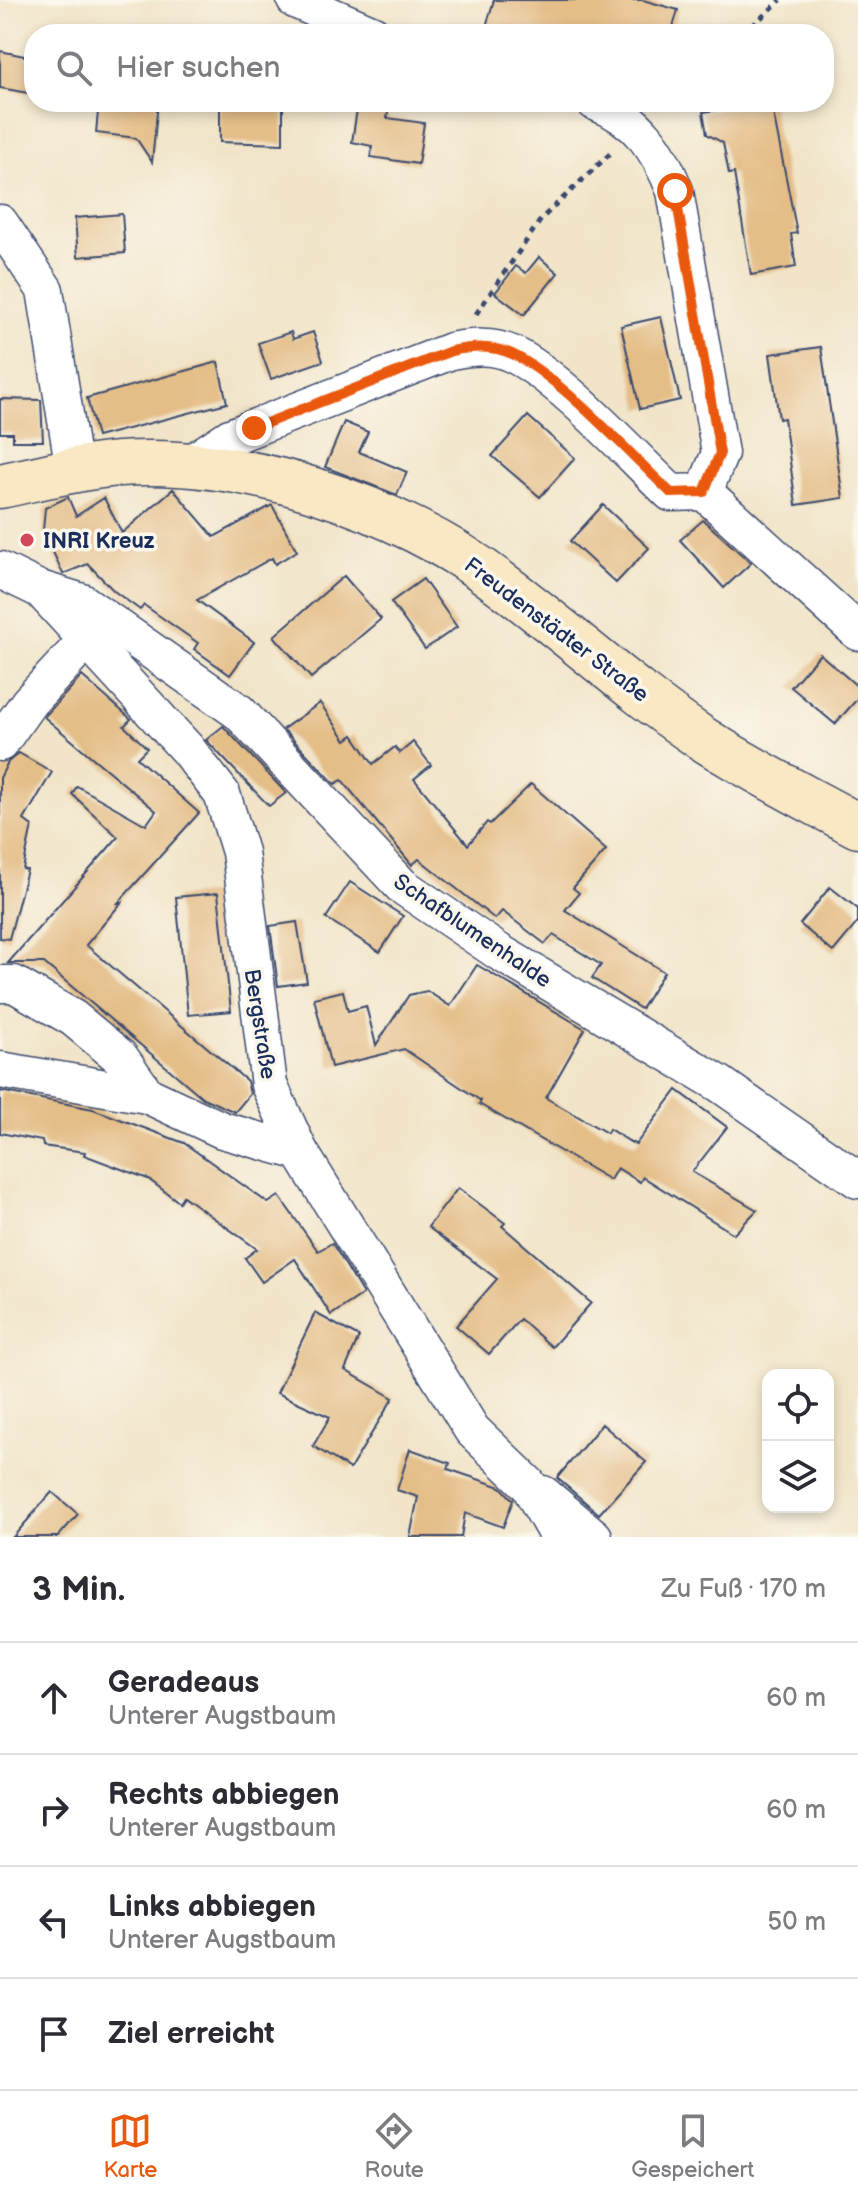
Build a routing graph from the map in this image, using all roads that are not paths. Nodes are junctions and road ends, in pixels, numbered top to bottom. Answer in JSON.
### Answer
{"nodes":[{"id":1,"x":295,"y":0,"type":"edge"},
{"id":2,"x":350,"y":24,"type":"edge"},
{"id":3,"x":618,"y":112,"type":"edge"},
{"id":4,"x":0,"y":223,"type":"edge"},
{"id":5,"x":188,"y":465,"type":"junction"},
{"id":6,"x":74,"y":470,"type":"junction"},
{"id":7,"x":0,"y":486,"type":"edge"},
{"id":8,"x":704,"y":492,"type":"junction"},
{"id":9,"x":0,"y":570,"type":"edge"},
{"id":10,"x":41,"y":590,"type":"junction"},
{"id":11,"x":858,"y":632,"type":"edge"},
{"id":12,"x":86,"y":641,"type":"junction"},
{"id":13,"x":0,"y":743,"type":"edge"},
{"id":14,"x":858,"y":826,"type":"edge"},
{"id":15,"x":0,"y":984,"type":"edge"},
{"id":16,"x":0,"y":1070,"type":"edge"},
{"id":17,"x":147,"y":1095,"type":"junction"},
{"id":18,"x":300,"y":1152,"type":"junction"},
{"id":19,"x":858,"y":1180,"type":"edge"},
{"id":20,"x":528,"y":1484,"type":"junction"},
{"id":21,"x":558,"y":1537,"type":"edge"},
{"id":22,"x":594,"y":1537,"type":"edge"}],
"edges":[{"from":1,"to":2,"type":"street"},
{"from":3,"to":8,"type":"street"},
{"from":4,"to":6,"type":"street"},
{"from":5,"to":6,"type":"street","name":"Freudenstädter Straße"},
{"from":5,"to":8,"type":"street"},
{"from":5,"to":14,"type":"street","name":"Freudenstädter Straße"},
{"from":6,"to":7,"type":"street","name":"Freudenstädter Straße"},
{"from":8,"to":11,"type":"street"},
{"from":9,"to":10,"type":"street","name":"Bergstraße"},
{"from":10,"to":12,"type":"street","name":"Bergstraße"},
{"from":10,"to":19,"type":"street","name":"Schafblumenhalde"},
{"from":12,"to":13,"type":"street"},
{"from":12,"to":18,"type":"street","name":"Bergstraße"},
{"from":15,"to":17,"type":"street"},
{"from":16,"to":17,"type":"street"},
{"from":17,"to":18,"type":"street"},
{"from":18,"to":20,"type":"street","name":"Bergstraße"},
{"from":20,"to":21,"type":"street","name":"Bergstraße"},
{"from":20,"to":22,"type":"street"}]}
